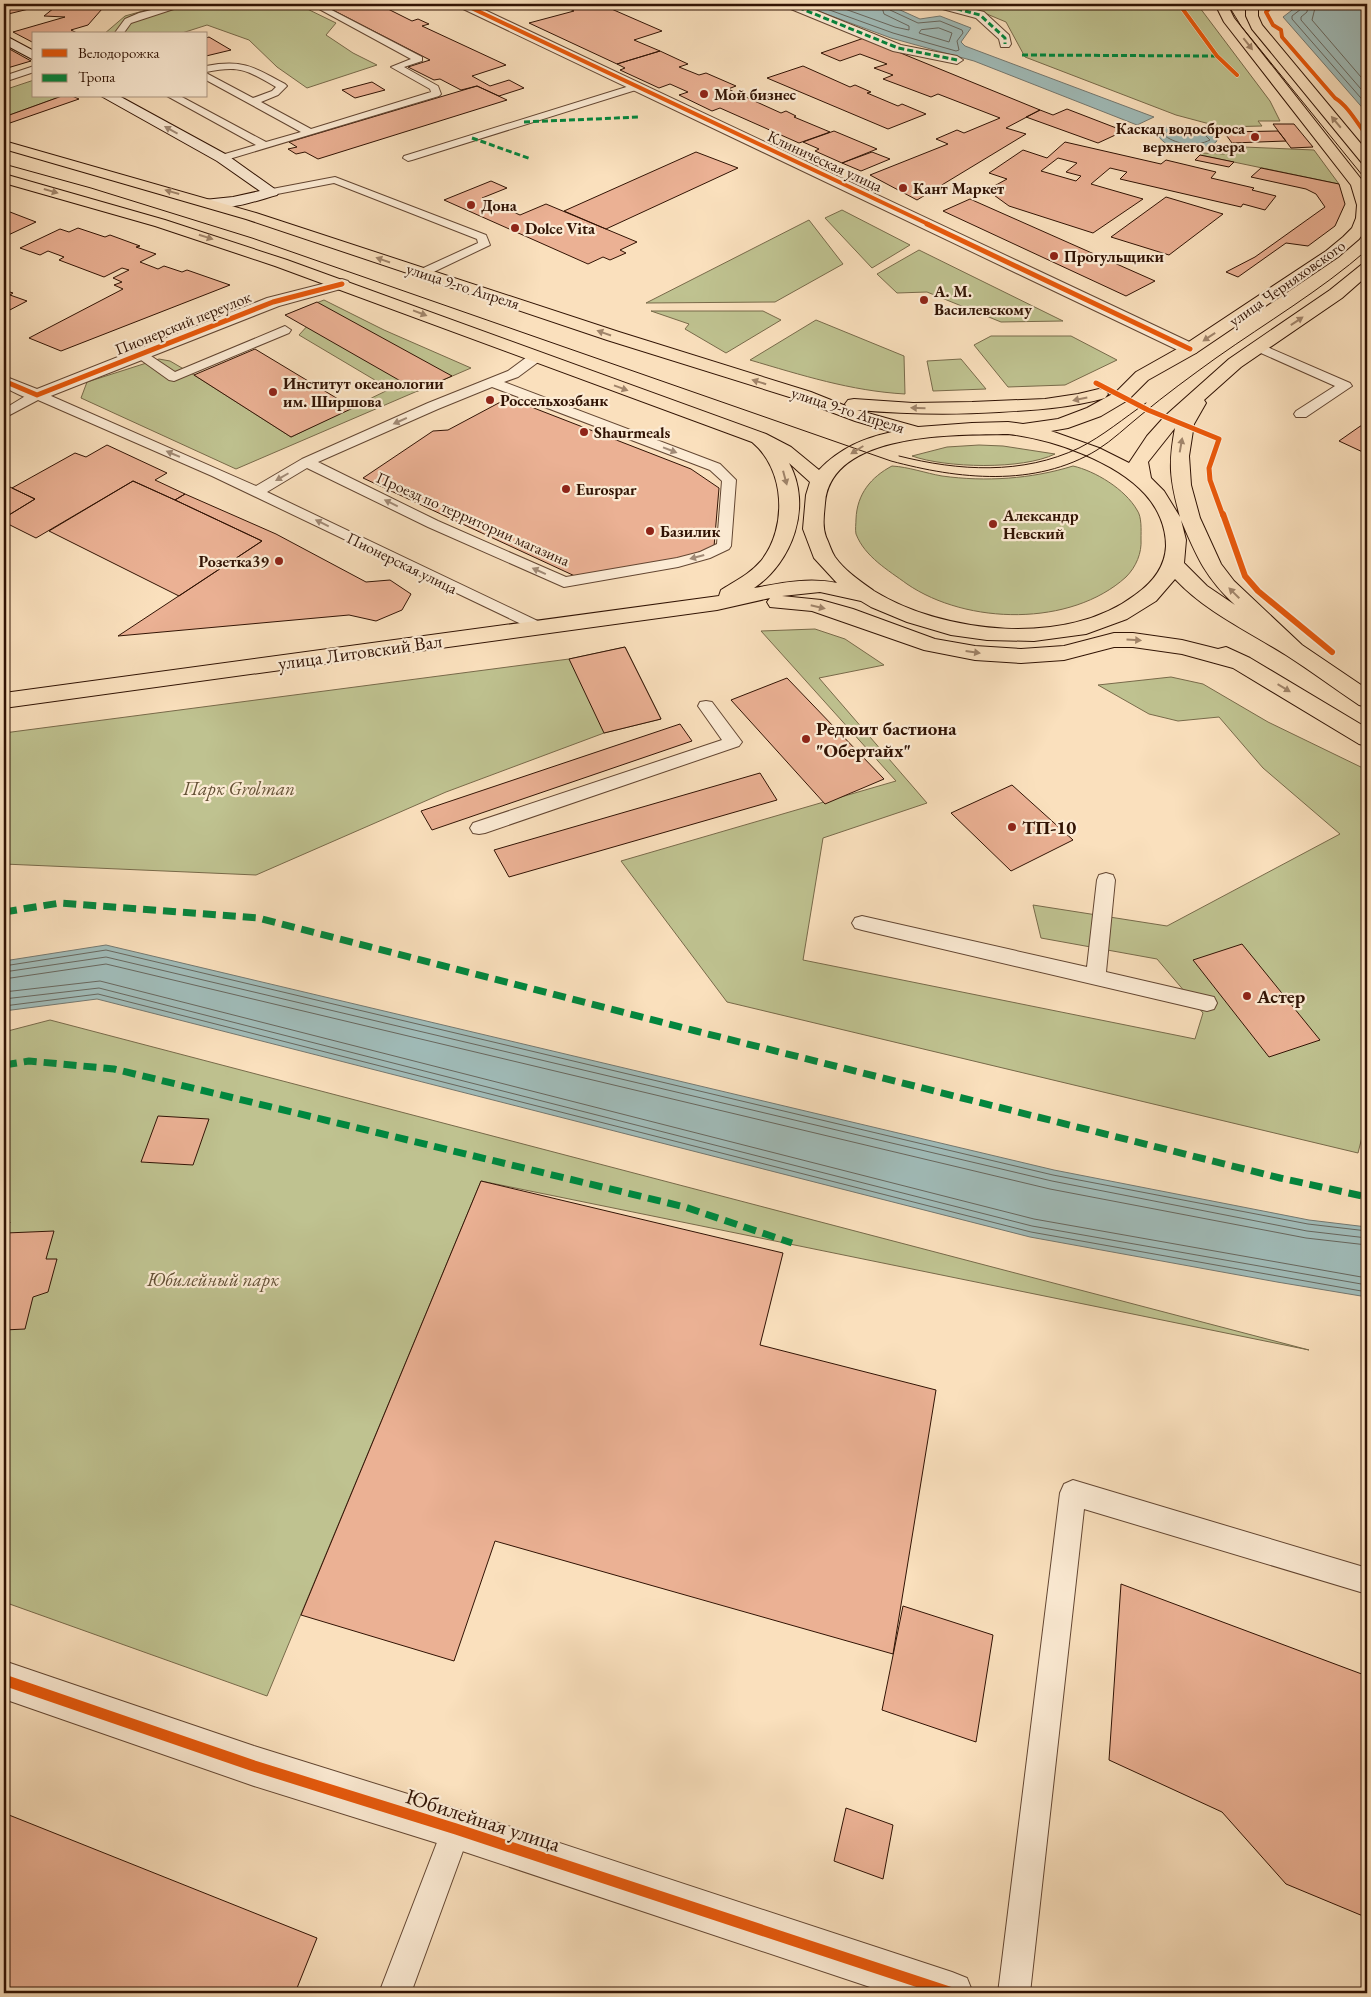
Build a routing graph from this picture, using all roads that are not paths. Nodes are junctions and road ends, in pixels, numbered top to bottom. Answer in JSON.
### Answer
{"nodes":[{"id":1,"x":185,"y":4,"type":"edge"},
{"id":2,"x":314,"y":4,"type":"edge"},
{"id":3,"x":463,"y":4,"type":"edge"},
{"id":4,"x":790,"y":4,"type":"edge"},
{"id":5,"x":939,"y":4,"type":"edge"},
{"id":6,"x":1221,"y":4,"type":"edge"},
{"id":7,"x":1252,"y":4,"type":"edge"},
{"id":8,"x":120,"y":32,"type":"edge"},
{"id":9,"x":4,"y":39,"type":"edge"},
{"id":10,"x":1005,"y":44,"type":"dead end"},
{"id":11,"x":32,"y":55,"type":"edge"},
{"id":12,"x":958,"y":60,"type":"dead end"},
{"id":13,"x":32,"y":70,"type":"edge"},
{"id":14,"x":208,"y":70,"type":"edge"},
{"id":15,"x":208,"y":77,"type":"edge"},
{"id":16,"x":4,"y":79,"type":"edge"},
{"id":17,"x":636,"y":87,"type":"junction"},
{"id":18,"x":112,"y":98,"type":"edge"},
{"id":19,"x":176,"y":98,"type":"edge"},
{"id":20,"x":254,"y":101,"type":"junction"},
{"id":21,"x":310,"y":133,"type":"junction"},
{"id":22,"x":4,"y":145,"type":"edge"},
{"id":23,"x":265,"y":146,"type":"junction"},
{"id":24,"x":222,"y":158,"type":"junction"},
{"id":25,"x":408,"y":158,"type":"dead end"},
{"id":26,"x":1367,"y":160,"type":"edge"},
{"id":27,"x":4,"y":178,"type":"edge"},
{"id":28,"x":272,"y":192,"type":"junction"},
{"id":29,"x":209,"y":203,"type":"junction"},
{"id":30,"x":269,"y":222,"type":"junction"},
{"id":31,"x":281,"y":263,"type":"junction"},
{"id":32,"x":1367,"y":268,"type":"edge"},
{"id":33,"x":423,"y":273,"type":"junction"},
{"id":34,"x":342,"y":284,"type":"junction"},
{"id":35,"x":273,"y":302,"type":"junction"},
{"id":36,"x":284,"y":330,"type":"dead end"},
{"id":37,"x":1183,"y":346,"type":"junction"},
{"id":38,"x":1258,"y":347,"type":"junction"},
{"id":39,"x":140,"y":356,"type":"junction"},
{"id":40,"x":536,"y":357,"type":"junction"},
{"id":41,"x":1142,"y":376,"type":"junction"},
{"id":42,"x":4,"y":381,"type":"edge"},
{"id":43,"x":494,"y":384,"type":"junction"},
{"id":44,"x":1205,"y":390,"type":"junction"},
{"id":45,"x":37,"y":395,"type":"junction"},
{"id":46,"x":805,"y":396,"type":"junction"},
{"id":47,"x":4,"y":414,"type":"edge"},
{"id":48,"x":1301,"y":414,"type":"dead end"},
{"id":49,"x":1024,"y":429,"type":"junction"},
{"id":50,"x":920,"y":433,"type":"junction"},
{"id":51,"x":759,"y":438,"type":"junction"},
{"id":52,"x":307,"y":462,"type":"junction"},
{"id":53,"x":1140,"y":479,"type":"junction"},
{"id":54,"x":820,"y":481,"type":"junction"},
{"id":55,"x":262,"y":494,"type":"junction"},
{"id":56,"x":803,"y":549,"type":"junction"},
{"id":57,"x":1173,"y":564,"type":"junction"},
{"id":58,"x":870,"y":598,"type":"junction"},
{"id":59,"x":717,"y":603,"type":"junction"},
{"id":60,"x":1092,"y":626,"type":"junction"},
{"id":61,"x":538,"y":628,"type":"junction"},
{"id":62,"x":1294,"y":650,"type":"junction"},
{"id":63,"x":1242,"y":663,"type":"junction"},
{"id":64,"x":1367,"y":700,"type":"edge"},
{"id":65,"x":4,"y":701,"type":"edge"},
{"id":66,"x":706,"y":706,"type":"dead end"},
{"id":67,"x":1367,"y":738,"type":"edge"},
{"id":68,"x":479,"y":828,"type":"dead end"},
{"id":69,"x":1106,"y":880,"type":"dead end"},
{"id":70,"x":862,"y":923,"type":"dead end"},
{"id":71,"x":1096,"y":977,"type":"junction"},
{"id":72,"x":1208,"y":1003,"type":"dead end"},
{"id":73,"x":1367,"y":1581,"type":"edge"},
{"id":74,"x":4,"y":1680,"type":"edge"},
{"id":75,"x":456,"y":1830,"type":"junction"},
{"id":76,"x":395,"y":1993,"type":"edge"},
{"id":77,"x":952,"y":1993,"type":"edge"},
{"id":78,"x":1014,"y":1993,"type":"edge"}],
"edges":[{"from":1,"to":8,"type":"lane"},
{"from":2,"to":21,"type":"lane"},
{"from":3,"to":17,"type":"street","name":"Клиническая улица"},
{"from":4,"to":12,"type":"street"},
{"from":5,"to":10,"type":"street"},
{"from":6,"to":37,"type":"main road","name":"улица Черняховского","one_way":true},
{"from":26,"to":7,"type":"main road","one_way":true},
{"from":9,"to":11,"type":"street"},
{"from":13,"to":16,"type":"lane"},
{"from":14,"to":20,"type":"lane"},
{"from":15,"to":20,"type":"lane"},
{"from":17,"to":25,"type":"lane"},
{"from":17,"to":37,"type":"street","name":"Клиническая улица"},
{"from":24,"to":18,"type":"street","one_way":true},
{"from":19,"to":23,"type":"lane"},
{"from":20,"to":21,"type":"lane"},
{"from":21,"to":23,"type":"lane"},
{"from":29,"to":22,"type":"main road","name":"улица 9-го Апреля","one_way":true},
{"from":23,"to":24,"type":"lane"},
{"from":24,"to":28,"type":"street"},
{"from":27,"to":31,"type":"main road","name":"улица 9-го Апреля","one_way":true},
{"from":28,"to":29,"type":"street"},
{"from":28,"to":30,"type":"street"},
{"from":28,"to":33,"type":"lane"},
{"from":29,"to":30,"type":"main road","name":"улица 9-го Апреля"},
{"from":33,"to":30,"type":"main road","name":"улица 9-го Апреля","one_way":true},
{"from":31,"to":34,"type":"main road","name":"улица 9-го Апреля"},
{"from":31,"to":35,"type":"street","name":"Пионерский переулок"},
{"from":38,"to":32,"type":"main road","name":"улица Черняховского","one_way":true},
{"from":46,"to":33,"type":"main road","name":"улица 9-го Апреля","one_way":true},
{"from":34,"to":35,"type":"street","name":"Пионерский переулок"},
{"from":34,"to":40,"type":"main road","name":"улица 9-го Апреля","one_way":true},
{"from":35,"to":39,"type":"street","name":"Пионерский переулок"},
{"from":36,"to":39,"type":"lane"},
{"from":37,"to":41,"type":"main road","name":"улица Черняховского"},
{"from":38,"to":44,"type":"main road","name":"улица Черняховского"},
{"from":38,"to":48,"type":"lane"},
{"from":39,"to":45,"type":"street","name":"Пионерский переулок"},
{"from":40,"to":43,"type":"lane"},
{"from":40,"to":51,"type":"main road","name":"улица 9-го Апреля","one_way":true},
{"from":41,"to":46,"type":"main road","one_way":true},
{"from":41,"to":49,"type":"main road","name":"улица Черняховского"},
{"from":42,"to":45,"type":"street"},
{"from":43,"to":52,"type":"lane","one_way":true},
{"from":43,"to":52,"type":"lane","name":"Проезд по территории магазина","one_way":true},
{"from":44,"to":53,"type":"main road","name":"улица Черняховского"},
{"from":62,"to":44,"type":"main road","one_way":true},
{"from":45,"to":47,"type":"lane"},
{"from":55,"to":45,"type":"lane","name":"Пионерская улица","one_way":true},
{"from":46,"to":50,"type":"main road","name":"улица 9-го Апреля"},
{"from":49,"to":50,"type":"main road"},
{"from":49,"to":53,"type":"main road"},
{"from":50,"to":54,"type":"main road","one_way":true},
{"from":51,"to":54,"type":"main road","name":"улица 9-го Апреля"},
{"from":51,"to":59,"type":"main road","one_way":true},
{"from":52,"to":55,"type":"lane","one_way":true},
{"from":53,"to":57,"type":"main road"},
{"from":54,"to":56,"type":"main road"},
{"from":61,"to":55,"type":"lane","name":"Пионерская улица","one_way":true},
{"from":56,"to":58,"type":"main road"},
{"from":56,"to":59,"type":"main road","name":"улица Литовский Вал"},
{"from":57,"to":60,"type":"main road"},
{"from":57,"to":62,"type":"main road"},
{"from":58,"to":59,"type":"main road","name":"улица Литовский Вал"},
{"from":58,"to":60,"type":"main road"},
{"from":59,"to":61,"type":"main road","name":"улица Литовский Вал"},
{"from":59,"to":63,"type":"main road","one_way":true},
{"from":60,"to":63,"type":"main road"},
{"from":61,"to":65,"type":"main road","name":"улица Литовский Вал"},
{"from":62,"to":64,"type":"main road"},
{"from":63,"to":67,"type":"main road","one_way":true},
{"from":66,"to":68,"type":"lane"},
{"from":69,"to":71,"type":"lane"},
{"from":70,"to":71,"type":"lane"},
{"from":71,"to":72,"type":"lane"},
{"from":73,"to":78,"type":"lane"},
{"from":74,"to":75,"type":"street","name":"Юбилейная улица"},
{"from":75,"to":76,"type":"lane"},
{"from":75,"to":77,"type":"street","name":"Юбилейная улица"}]}
